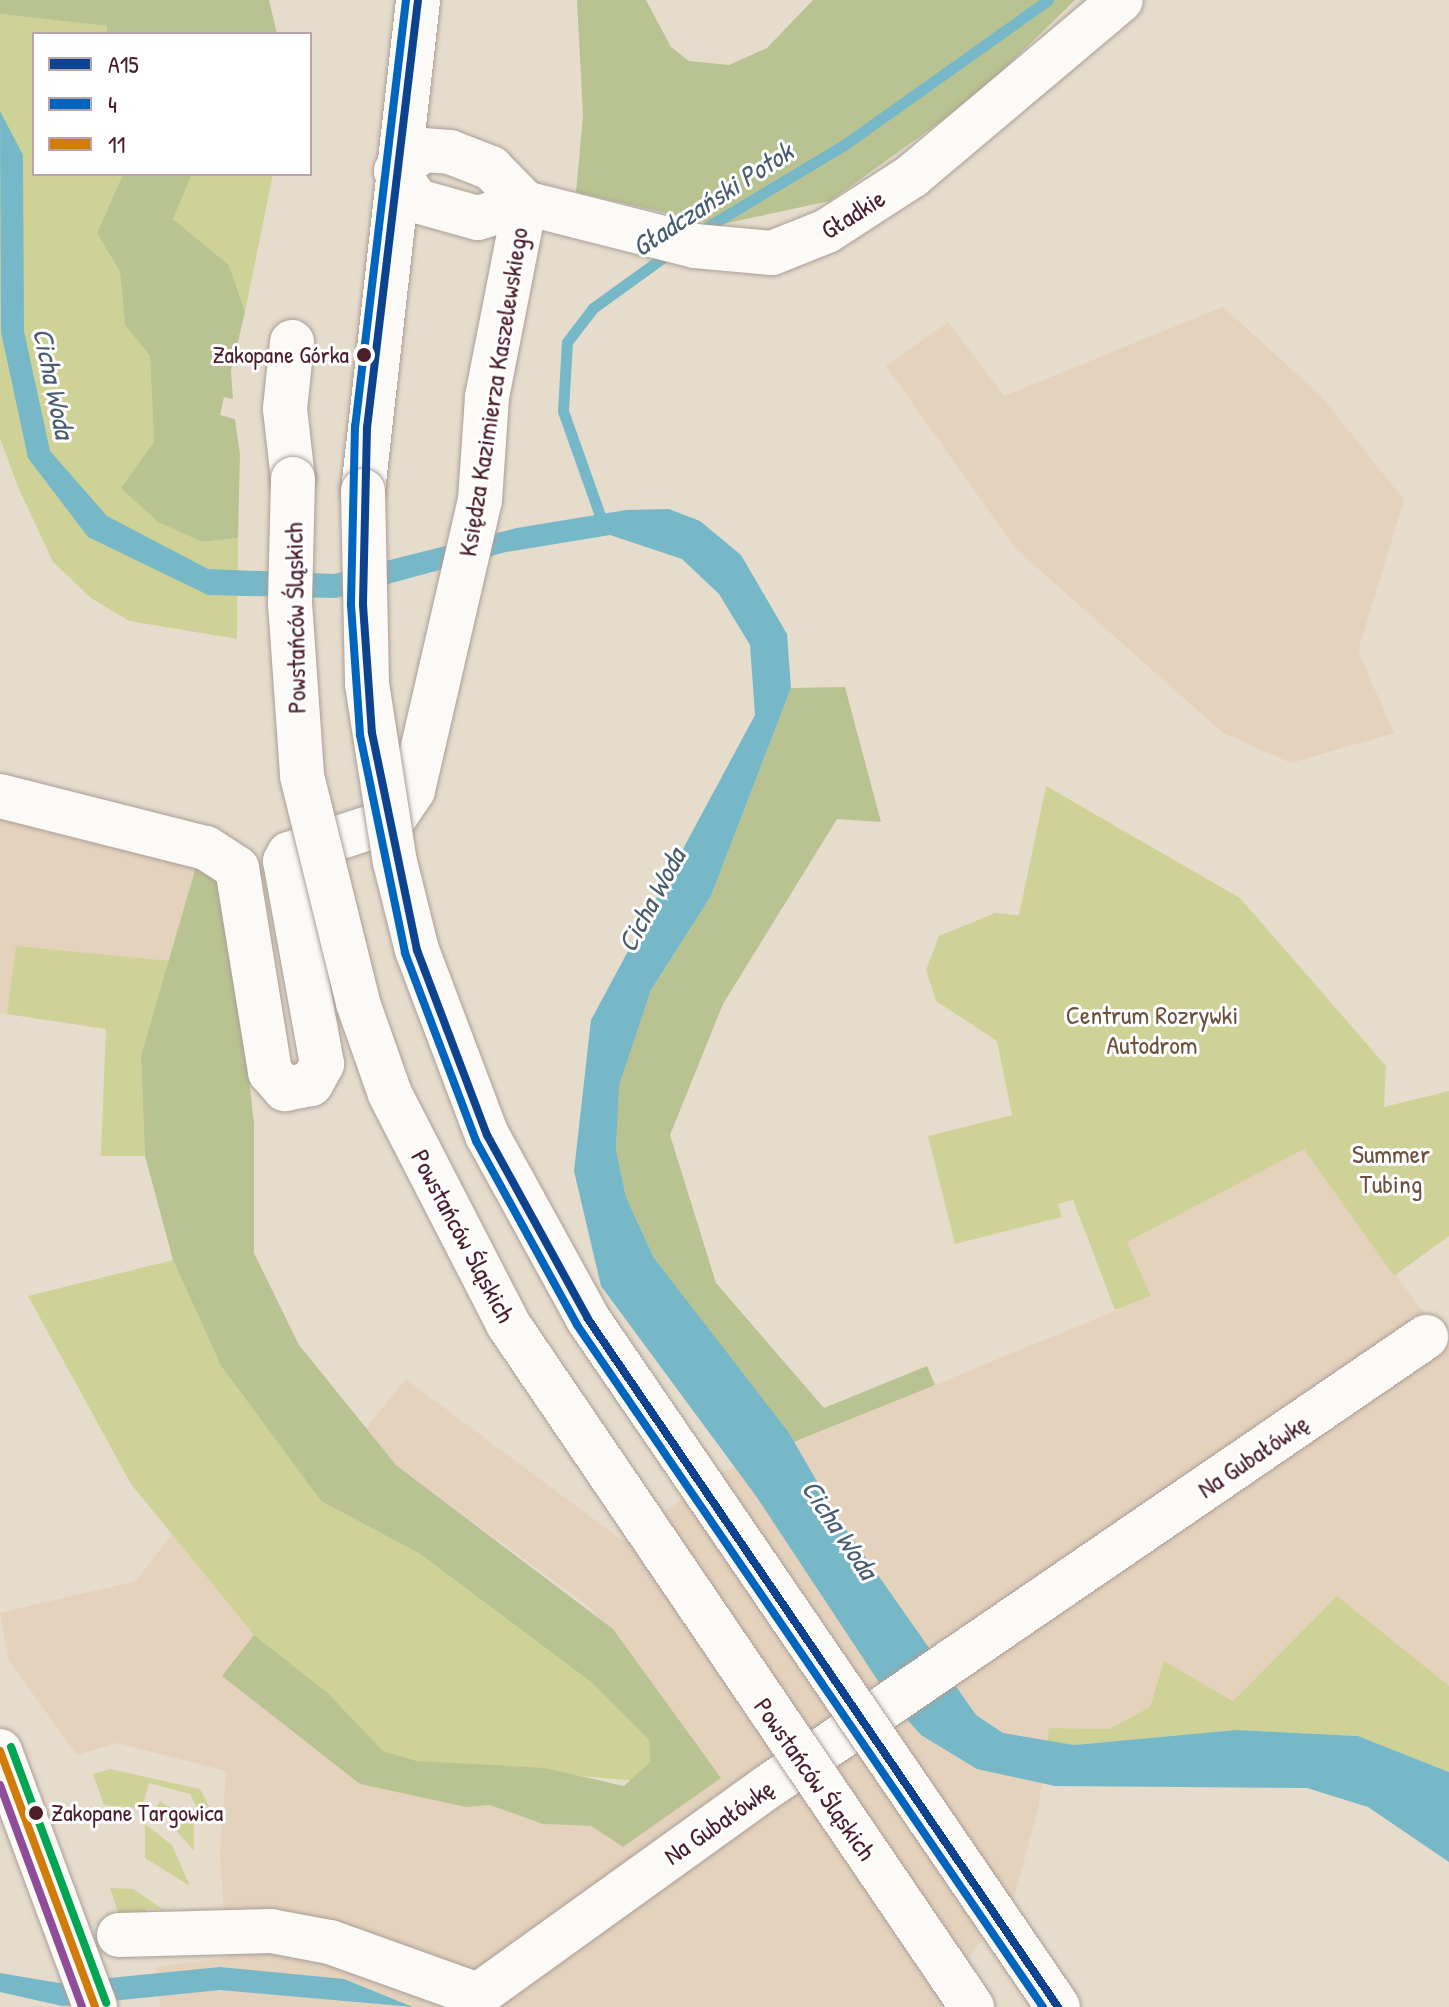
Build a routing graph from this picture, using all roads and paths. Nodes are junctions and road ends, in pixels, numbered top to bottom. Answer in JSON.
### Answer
{"nodes":[{"id":1,"x":418,"y":0,"type":"edge"},
{"id":2,"x":1121,"y":0,"type":"edge"},
{"id":3,"x":396,"y":171,"type":"junction"},
{"id":4,"x":525,"y":203,"type":"junction"},
{"id":5,"x":292,"y":342,"type":"dead end"},
{"id":6,"x":0,"y":796,"type":"edge"},
{"id":7,"x":1426,"y":1337,"type":"dead end"},
{"id":8,"x":0,"y":1751,"type":"edge"},
{"id":9,"x":119,"y":1935,"type":"dead end"},
{"id":10,"x":95,"y":2007,"type":"edge"},
{"id":11,"x":972,"y":2007,"type":"edge"},
{"id":12,"x":1058,"y":2007,"type":"edge"}],
"edges":[{"from":1,"to":3,"type":"street"},
{"from":2,"to":4,"type":"street","name":"Gładkie"},
{"from":3,"to":4,"type":"street"},
{"from":3,"to":12,"type":"street","bridge":true},
{"from":4,"to":6,"type":"street","name":"Księdza Kazimierza Kaszelewskiego"},
{"from":5,"to":11,"type":"street","name":"Powstańców Śląskich","bridge":true},
{"from":7,"to":9,"type":"street","name":"Na Gubałówkę"},
{"from":8,"to":10,"type":"street"}]}
